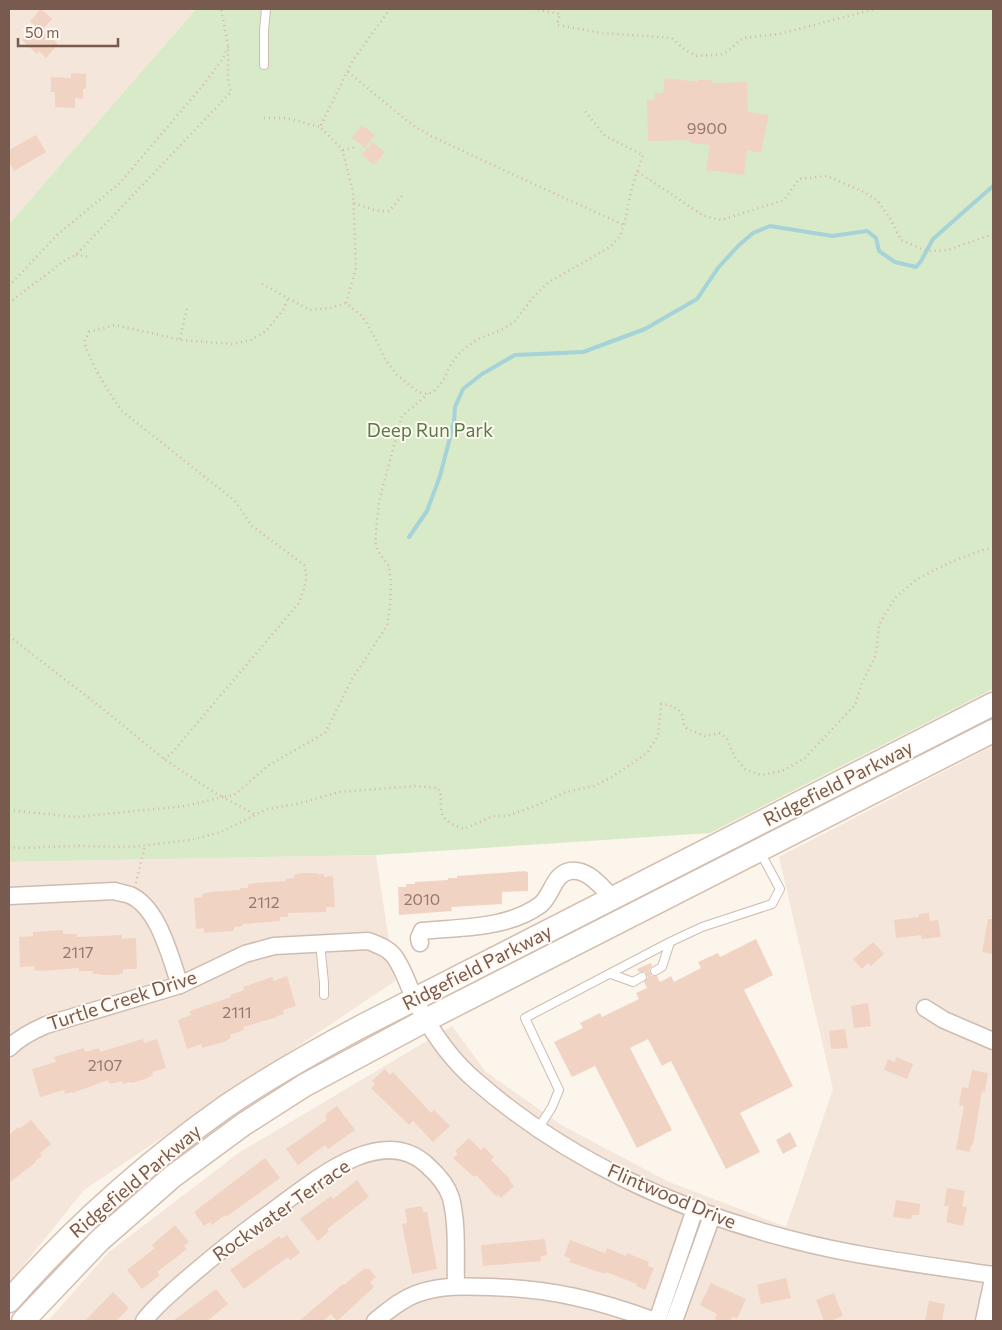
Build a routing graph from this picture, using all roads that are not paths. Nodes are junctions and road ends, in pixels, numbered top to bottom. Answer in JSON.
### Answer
{"nodes":[{"id":1,"x":266,"y":9,"type":"edge"},
{"id":2,"x":264,"y":65,"type":"dead end"},
{"id":3,"x":993,"y":704,"type":"edge"},
{"id":4,"x":993,"y":731,"type":"edge"},
{"id":5,"x":759,"y":851,"type":"junction"},
{"id":6,"x":9,"y":896,"type":"edge"},
{"id":7,"x":613,"y":898,"type":"junction"},
{"id":8,"x":670,"y":942,"type":"junction"},
{"id":9,"x":320,"y":943,"type":"junction"},
{"id":10,"x":420,"y":943,"type":"dead end"},
{"id":11,"x":655,"y":971,"type":"dead end"},
{"id":12,"x":611,"y":974,"type":"junction"},
{"id":13,"x":642,"y":977,"type":"dead end"},
{"id":14,"x":180,"y":985,"type":"junction"},
{"id":15,"x":324,"y":995,"type":"dead end"},
{"id":16,"x":415,"y":999,"type":"junction"},
{"id":17,"x":925,"y":1008,"type":"dead end"},
{"id":18,"x":426,"y":1020,"type":"junction"},
{"id":19,"x":993,"y":1041,"type":"edge"},
{"id":20,"x":9,"y":1048,"type":"edge"},
{"id":21,"x":538,"y":1129,"type":"junction"},
{"id":22,"x":695,"y":1209,"type":"junction"},
{"id":23,"x":712,"y":1216,"type":"junction"},
{"id":24,"x":993,"y":1277,"type":"edge"},
{"id":25,"x":456,"y":1285,"type":"junction"},
{"id":26,"x":9,"y":1301,"type":"edge"},
{"id":27,"x":23,"y":1321,"type":"edge"},
{"id":28,"x":144,"y":1321,"type":"edge"},
{"id":29,"x":375,"y":1321,"type":"edge"},
{"id":30,"x":656,"y":1321,"type":"edge"},
{"id":31,"x":674,"y":1321,"type":"edge"},
{"id":32,"x":984,"y":1321,"type":"edge"}],
"edges":[{"from":1,"to":2,"type":"lane"},
{"from":3,"to":7,"type":"main road","name":"Ridgefield Parkway"},
{"from":4,"to":5,"type":"main road","name":"Ridgefield Parkway"},
{"from":5,"to":8,"type":"lane"},
{"from":5,"to":18,"type":"main road","name":"Ridgefield Parkway"},
{"from":6,"to":14,"type":"street"},
{"from":7,"to":10,"type":"street"},
{"from":7,"to":16,"type":"main road","name":"Ridgefield Parkway"},
{"from":8,"to":11,"type":"lane"},
{"from":8,"to":12,"type":"lane"},
{"from":9,"to":14,"type":"street","name":"Turtle Creek Drive"},
{"from":9,"to":15,"type":"lane"},
{"from":9,"to":16,"type":"street","name":"Turtle Creek Drive"},
{"from":12,"to":13,"type":"lane"},
{"from":12,"to":21,"type":"lane"},
{"from":14,"to":20,"type":"street","name":"Turtle Creek Drive"},
{"from":16,"to":18,"type":"street","name":"Flintwood Drive"},
{"from":16,"to":26,"type":"main road","name":"Ridgefield Parkway"},
{"from":17,"to":19,"type":"street"},
{"from":18,"to":21,"type":"street","name":"Flintwood Drive"},
{"from":18,"to":27,"type":"main road","name":"Ridgefield Parkway"},
{"from":21,"to":22,"type":"street","name":"Flintwood Drive"},
{"from":22,"to":23,"type":"street","name":"Flintwood Drive"},
{"from":22,"to":30,"type":"street"},
{"from":23,"to":24,"type":"street","name":"Flintwood Drive"},
{"from":23,"to":31,"type":"street"},
{"from":24,"to":32,"type":"street"},
{"from":25,"to":28,"type":"street","name":"Rockwater Terrace"},
{"from":25,"to":29,"type":"street"},
{"from":25,"to":30,"type":"street"}]}
